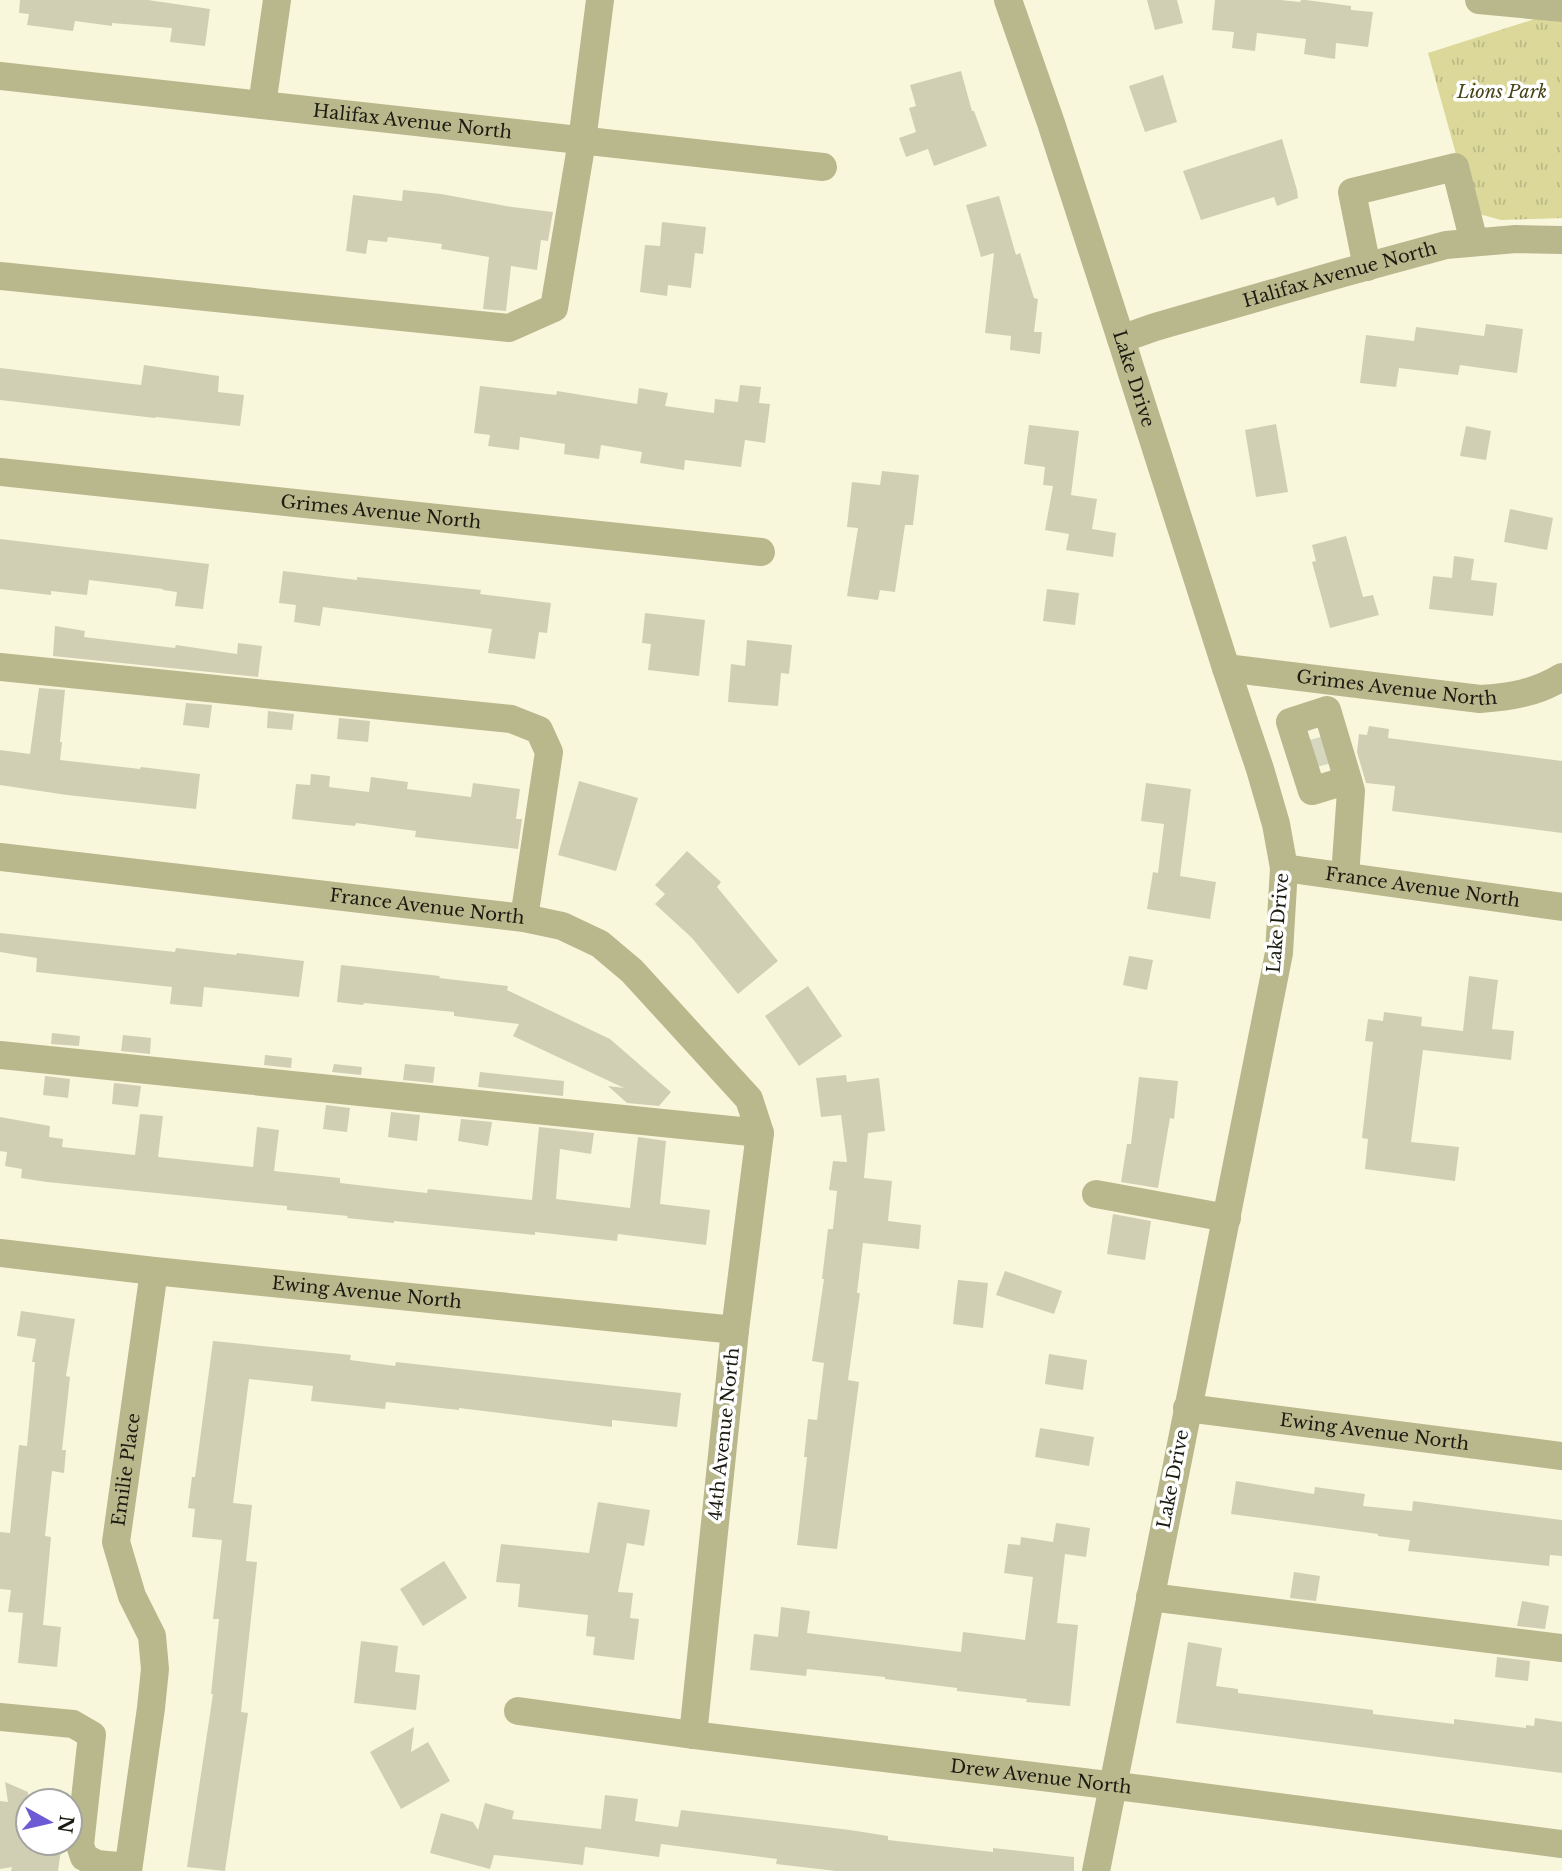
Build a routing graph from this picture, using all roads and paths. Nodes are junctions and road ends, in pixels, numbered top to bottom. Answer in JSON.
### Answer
{"nodes":[{"id":1,"x":277,"y":0,"type":"edge"},
{"id":2,"x":600,"y":0,"type":"edge"},
{"id":3,"x":1008,"y":0,"type":"edge"},
{"id":4,"x":1479,"y":0,"type":"edge"},
{"id":5,"x":1562,"y":8,"type":"edge"},
{"id":6,"x":0,"y":76,"type":"edge"},
{"id":7,"x":262,"y":105,"type":"junction"},
{"id":8,"x":582,"y":141,"type":"junction"},
{"id":9,"x":823,"y":167,"type":"dead end"},
{"id":10,"x":1562,"y":240,"type":"edge"},
{"id":11,"x":1474,"y":242,"type":"junction"},
{"id":12,"x":1367,"y":267,"type":"junction"},
{"id":13,"x":0,"y":276,"type":"edge"},
{"id":14,"x":1121,"y":339,"type":"junction"},
{"id":15,"x":0,"y":472,"type":"edge"},
{"id":16,"x":761,"y":552,"type":"dead end"},
{"id":17,"x":0,"y":667,"type":"edge"},
{"id":18,"x":1226,"y":668,"type":"junction"},
{"id":19,"x":1562,"y":677,"type":"edge"},
{"id":20,"x":1326,"y":679,"type":"junction"},
{"id":21,"x":1327,"y":710,"type":"junction"},
{"id":22,"x":1304,"y":756,"type":"junction"},
{"id":23,"x":1260,"y":769,"type":"junction"},
{"id":24,"x":1348,"y":780,"type":"junction"},
{"id":25,"x":0,"y":857,"type":"edge"},
{"id":26,"x":1284,"y":868,"type":"junction"},
{"id":27,"x":1345,"y":876,"type":"junction"},
{"id":28,"x":1562,"y":907,"type":"edge"},
{"id":29,"x":524,"y":918,"type":"junction"},
{"id":30,"x":0,"y":1055,"type":"edge"},
{"id":31,"x":760,"y":1133,"type":"junction"},
{"id":32,"x":1096,"y":1194,"type":"dead end"},
{"id":33,"x":1227,"y":1218,"type":"junction"},
{"id":34,"x":0,"y":1253,"type":"edge"},
{"id":35,"x":154,"y":1270,"type":"junction"},
{"id":36,"x":735,"y":1330,"type":"junction"},
{"id":37,"x":1187,"y":1408,"type":"junction"},
{"id":38,"x":1562,"y":1456,"type":"edge"},
{"id":39,"x":1150,"y":1597,"type":"junction"},
{"id":40,"x":1562,"y":1648,"type":"edge"},
{"id":41,"x":519,"y":1711,"type":"dead end"},
{"id":42,"x":0,"y":1717,"type":"edge"},
{"id":43,"x":693,"y":1735,"type":"junction"},
{"id":44,"x":1114,"y":1786,"type":"junction"},
{"id":45,"x":1562,"y":1844,"type":"edge"},
{"id":46,"x":128,"y":1869,"type":"edge"},
{"id":47,"x":1096,"y":1871,"type":"edge"}],
"edges":[{"from":1,"to":7,"type":"street"},
{"from":2,"to":8,"type":"street"},
{"from":3,"to":14,"type":"street","name":"Lake Drive"},
{"from":4,"to":5,"type":"street"},
{"from":6,"to":7,"type":"street","name":"Halifax Avenue North"},
{"from":7,"to":8,"type":"street","name":"Halifax Avenue North"},
{"from":8,"to":9,"type":"street","name":"Halifax Avenue North"},
{"from":8,"to":13,"type":"street"},
{"from":10,"to":11,"type":"street","name":"Halifax Avenue North"},
{"from":11,"to":12,"type":"street","name":"Halifax Avenue North"},
{"from":11,"to":12,"type":"street"},
{"from":12,"to":14,"type":"street","name":"Halifax Avenue North"},
{"from":14,"to":18,"type":"street","name":"Lake Drive"},
{"from":15,"to":16,"type":"street","name":"Grimes Avenue North"},
{"from":17,"to":29,"type":"street"},
{"from":18,"to":20,"type":"street","name":"Grimes Avenue North"},
{"from":18,"to":23,"type":"street","name":"Lake Drive"},
{"from":19,"to":20,"type":"street","name":"Grimes Avenue North"},
{"from":20,"to":21,"type":"street"},
{"from":21,"to":22,"type":"street"},
{"from":21,"to":24,"type":"street"},
{"from":22,"to":23,"type":"street"},
{"from":22,"to":24,"type":"street"},
{"from":23,"to":26,"type":"street","name":"Lake Drive"},
{"from":24,"to":27,"type":"street"},
{"from":25,"to":29,"type":"street","name":"France Avenue North"},
{"from":26,"to":27,"type":"street","name":"France Avenue North"},
{"from":26,"to":33,"type":"street","name":"Lake Drive"},
{"from":27,"to":28,"type":"street","name":"France Avenue North"},
{"from":29,"to":31,"type":"street","name":"France Avenue North"},
{"from":30,"to":31,"type":"street"},
{"from":31,"to":36,"type":"street","name":"44th Avenue North"},
{"from":32,"to":33,"type":"street"},
{"from":33,"to":37,"type":"street","name":"Lake Drive"},
{"from":34,"to":35,"type":"street","name":"Ewing Avenue North"},
{"from":35,"to":36,"type":"street","name":"Ewing Avenue North"},
{"from":35,"to":46,"type":"street","name":"Emilie Place"},
{"from":36,"to":43,"type":"street","name":"44th Avenue North"},
{"from":37,"to":38,"type":"street","name":"Ewing Avenue North"},
{"from":37,"to":39,"type":"street","name":"Lake Drive"},
{"from":39,"to":40,"type":"street"},
{"from":39,"to":44,"type":"street","name":"Lake Drive"},
{"from":41,"to":43,"type":"street","name":"Drew Avenue North"},
{"from":42,"to":46,"type":"street"},
{"from":43,"to":44,"type":"street","name":"Drew Avenue North"},
{"from":44,"to":45,"type":"street","name":"Drew Avenue North"},
{"from":44,"to":47,"type":"street","name":"Lake Drive"}]}
